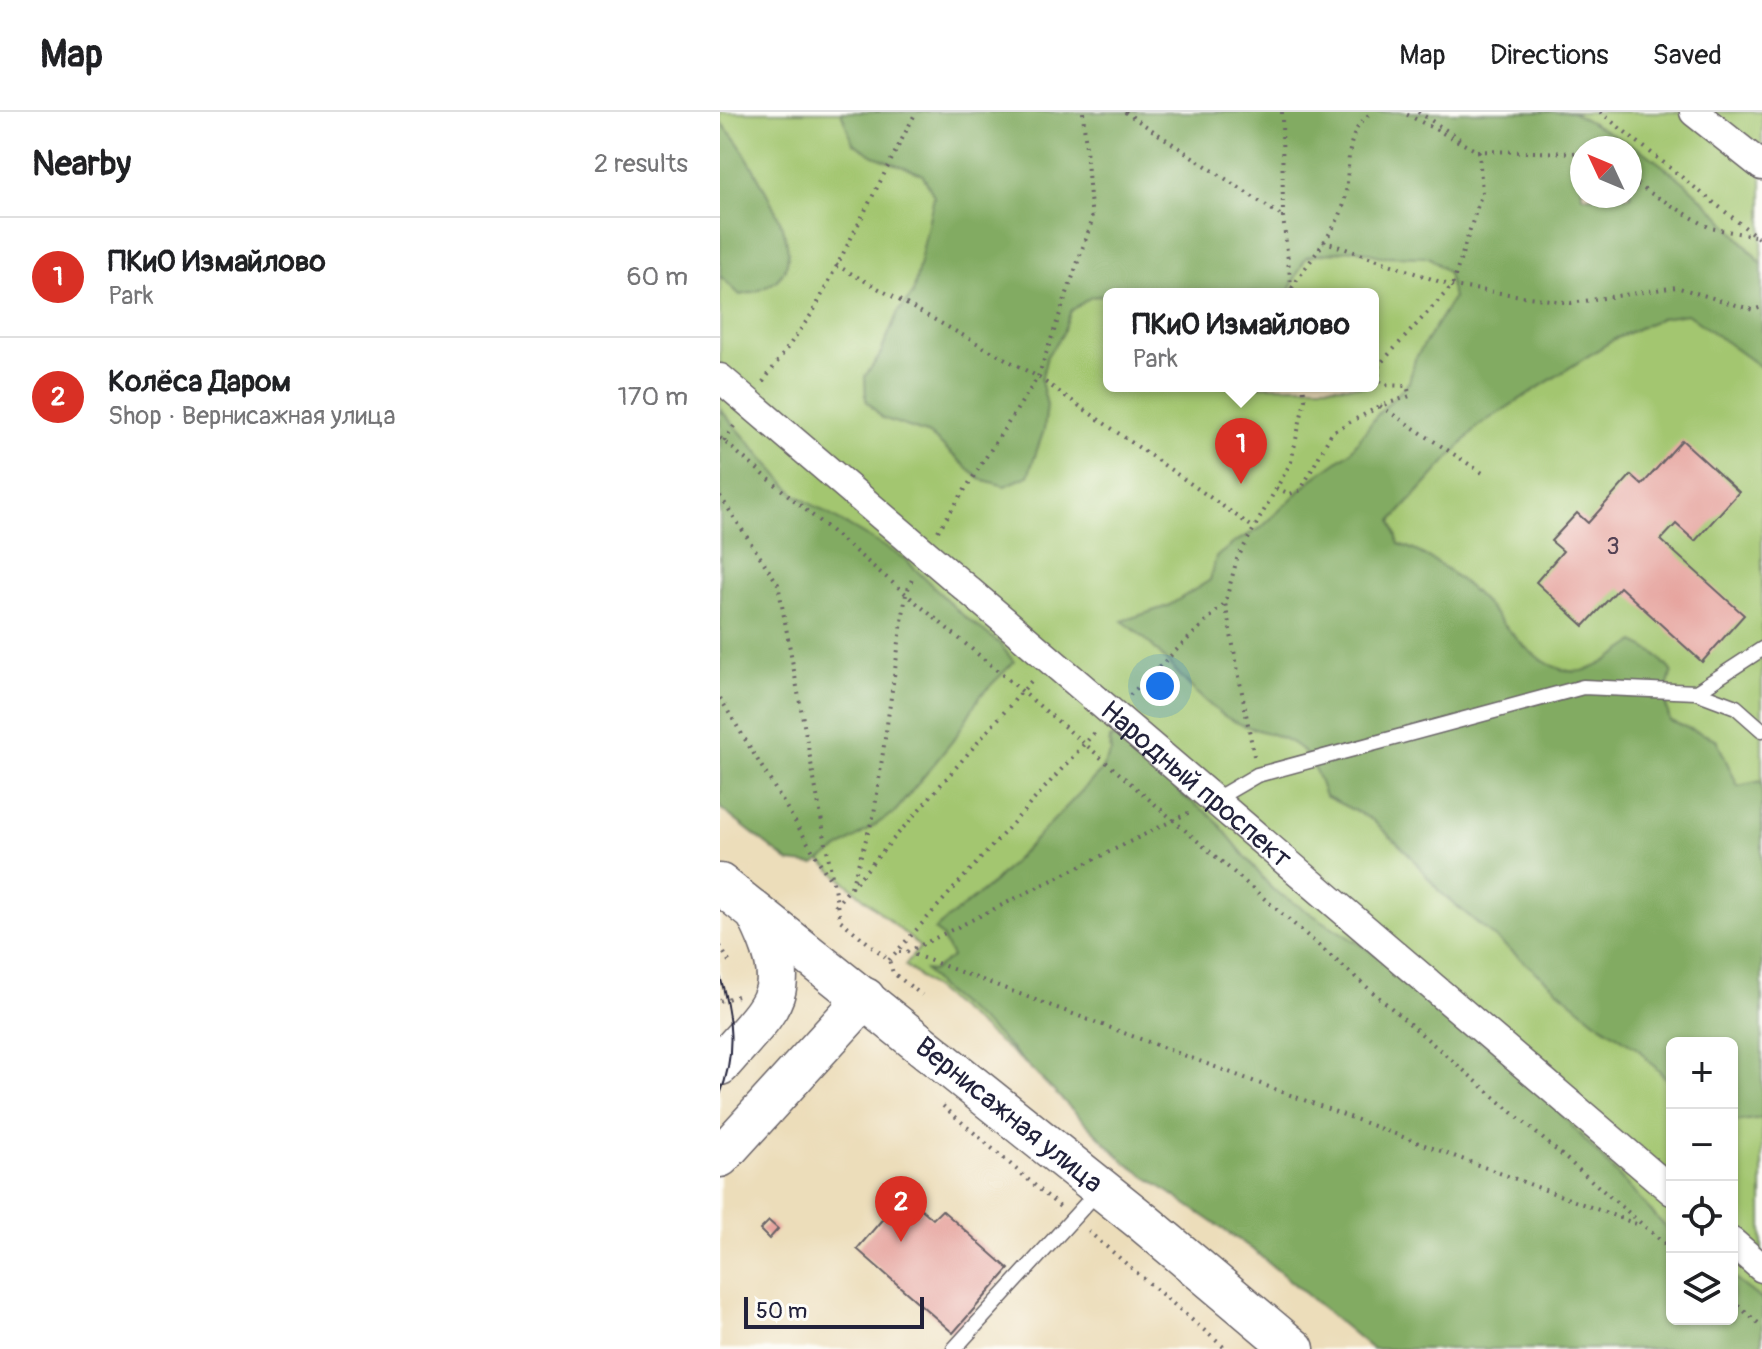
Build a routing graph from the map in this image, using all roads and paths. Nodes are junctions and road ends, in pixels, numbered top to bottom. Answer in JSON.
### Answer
{"nodes":[{"id":1,"x":916,"y":112,"type":"edge"},
{"id":2,"x":1083,"y":112,"type":"edge"},
{"id":3,"x":1125,"y":112,"type":"edge"},
{"id":4,"x":1282,"y":112,"type":"edge"},
{"id":5,"x":1373,"y":112,"type":"edge"},
{"id":6,"x":1402,"y":112,"type":"edge"},
{"id":7,"x":1418,"y":112,"type":"edge"},
{"id":8,"x":1600,"y":112,"type":"edge"},
{"id":9,"x":1694,"y":112,"type":"edge"},
{"id":10,"x":1479,"y":152,"type":"junction"},
{"id":11,"x":1570,"y":153,"type":"edge"},
{"id":12,"x":1762,"y":166,"type":"edge"},
{"id":13,"x":1642,"y":188,"type":"edge"},
{"id":14,"x":1283,"y":217,"type":"junction"},
{"id":15,"x":1755,"y":236,"type":"junction"},
{"id":16,"x":1323,"y":241,"type":"junction"},
{"id":17,"x":1762,"y":241,"type":"edge"},
{"id":18,"x":836,"y":265,"type":"junction"},
{"id":19,"x":1452,"y":286,"type":"junction"},
{"id":20,"x":1292,"y":288,"type":"edge"},
{"id":21,"x":1294,"y":288,"type":"edge"},
{"id":22,"x":1762,"y":307,"type":"edge"},
{"id":23,"x":1038,"y":377,"type":"junction"},
{"id":24,"x":720,"y":378,"type":"edge"},
{"id":25,"x":1304,"y":392,"type":"edge"},
{"id":26,"x":749,"y":403,"type":"junction"},
{"id":27,"x":1380,"y":406,"type":"junction"},
{"id":28,"x":722,"y":439,"type":"edge"},
{"id":29,"x":1484,"y":474,"type":"dead end"},
{"id":30,"x":1276,"y":488,"type":"junction"},
{"id":31,"x":720,"y":496,"type":"edge"},
{"id":32,"x":1254,"y":528,"type":"junction"},
{"id":33,"x":923,"y":552,"type":"junction"},
{"id":34,"x":906,"y":594,"type":"junction"},
{"id":35,"x":1225,"y":603,"type":"junction"},
{"id":36,"x":1762,"y":649,"type":"edge"},
{"id":37,"x":1050,"y":660,"type":"junction"},
{"id":38,"x":1022,"y":691,"type":"junction"},
{"id":39,"x":1696,"y":692,"type":"junction"},
{"id":40,"x":720,"y":698,"type":"edge"},
{"id":41,"x":1112,"y":713,"type":"junction"},
{"id":42,"x":1762,"y":730,"type":"edge"},
{"id":43,"x":1085,"y":744,"type":"junction"},
{"id":44,"x":1257,"y":775,"type":"junction"},
{"id":45,"x":1214,"y":800,"type":"junction"},
{"id":46,"x":1174,"y":820,"type":"junction"},
{"id":47,"x":833,"y":883,"type":"junction"},
{"id":48,"x":720,"y":884,"type":"edge"},
{"id":49,"x":851,"y":887,"type":"junction"},
{"id":50,"x":835,"y":906,"type":"junction"},
{"id":51,"x":755,"y":911,"type":"junction"},
{"id":52,"x":720,"y":946,"type":"edge"},
{"id":53,"x":899,"y":952,"type":"junction"},
{"id":54,"x":907,"y":952,"type":"junction"},
{"id":55,"x":889,"y":960,"type":"junction"},
{"id":56,"x":731,"y":965,"type":"dead end"},
{"id":57,"x":922,"y":995,"type":"dead end"},
{"id":58,"x":865,"y":998,"type":"junction"},
{"id":59,"x":720,"y":1065,"type":"edge"},
{"id":60,"x":935,"y":1099,"type":"dead end"},
{"id":61,"x":720,"y":1157,"type":"edge"},
{"id":62,"x":1666,"y":1186,"type":"edge"},
{"id":63,"x":1101,"y":1188,"type":"junction"},
{"id":64,"x":1074,"y":1219,"type":"junction"},
{"id":65,"x":1645,"y":1227,"type":"junction"},
{"id":66,"x":1666,"y":1245,"type":"edge"},
{"id":67,"x":1738,"y":1247,"type":"edge"},
{"id":68,"x":1762,"y":1268,"type":"edge"},
{"id":69,"x":1738,"y":1306,"type":"edge"},
{"id":70,"x":1762,"y":1326,"type":"edge"},
{"id":71,"x":954,"y":1349,"type":"edge"},
{"id":72,"x":1226,"y":1349,"type":"edge"},
{"id":73,"x":1294,"y":1349,"type":"edge"}],
"edges":[{"from":1,"to":18,"type":"path"},
{"from":2,"to":23,"type":"path"},
{"from":3,"to":14,"type":"path"},
{"from":4,"to":14,"type":"path"},
{"from":5,"to":16,"type":"path"},
{"from":6,"to":10,"type":"path"},
{"from":7,"to":10,"type":"path"},
{"from":8,"to":15,"type":"path"},
{"from":9,"to":12,"type":"street"},
{"from":10,"to":11,"type":"path"},
{"from":10,"to":19,"type":"path"},
{"from":13,"to":15,"type":"path"},
{"from":14,"to":20,"type":"path"},
{"from":15,"to":17,"type":"path"},
{"from":16,"to":19,"type":"path"},
{"from":16,"to":21,"type":"path"},
{"from":18,"to":23,"type":"path"},
{"from":18,"to":26,"type":"path"},
{"from":19,"to":22,"type":"path"},
{"from":19,"to":27,"type":"path"},
{"from":23,"to":32,"type":"path"},
{"from":23,"to":33,"type":"path"},
{"from":24,"to":26,"type":"street","name":"Народный проспект"},
{"from":25,"to":30,"type":"path"},
{"from":26,"to":28,"type":"path"},
{"from":26,"to":33,"type":"street","name":"Народный проспект"},
{"from":27,"to":29,"type":"path"},
{"from":27,"to":30,"type":"path"},
{"from":28,"to":34,"type":"path"},
{"from":30,"to":32,"type":"path"},
{"from":31,"to":47,"type":"path"},
{"from":32,"to":35,"type":"path"},
{"from":33,"to":34,"type":"path"},
{"from":33,"to":37,"type":"street","name":"Народный проспект"},
{"from":34,"to":38,"type":"path"},
{"from":34,"to":49,"type":"path"},
{"from":35,"to":41,"type":"path"},
{"from":35,"to":44,"type":"path"},
{"from":36,"to":39,"type":"lane"},
{"from":37,"to":38,"type":"path"},
{"from":37,"to":41,"type":"street","name":"Народный проспект"},
{"from":38,"to":43,"type":"path"},
{"from":38,"to":49,"type":"path"},
{"from":39,"to":42,"type":"lane"},
{"from":39,"to":44,"type":"lane"},
{"from":40,"to":47,"type":"path"},
{"from":41,"to":43,"type":"path"},
{"from":41,"to":45,"type":"street","name":"Народный проспект"},
{"from":43,"to":46,"type":"path"},
{"from":43,"to":53,"type":"path"},
{"from":44,"to":45,"type":"lane"},
{"from":45,"to":46,"type":"path"},
{"from":45,"to":62,"type":"street","name":"Народный проспект"},
{"from":46,"to":54,"type":"path"},
{"from":46,"to":65,"type":"path"},
{"from":47,"to":50,"type":"path"},
{"from":48,"to":51,"type":"main road","name":"Вернисажная улица"},
{"from":49,"to":50,"type":"path"},
{"from":50,"to":55,"type":"path"},
{"from":51,"to":58,"type":"main road","name":"Вернисажная улица"},
{"from":51,"to":59,"type":"main road"},
{"from":52,"to":56,"type":"path"},
{"from":53,"to":54,"type":"path"},
{"from":53,"to":55,"type":"path"},
{"from":54,"to":65,"type":"path"},
{"from":55,"to":57,"type":"path"},
{"from":58,"to":61,"type":"main road"},
{"from":58,"to":63,"type":"main road","name":"Вернисажная улица"},
{"from":60,"to":64,"type":"path"},
{"from":63,"to":64,"type":"lane"},
{"from":63,"to":73,"type":"main road","name":"Вернисажная улица"},
{"from":64,"to":71,"type":"lane"},
{"from":64,"to":72,"type":"path"},
{"from":65,"to":66,"type":"path"},
{"from":67,"to":68,"type":"street"},
{"from":69,"to":70,"type":"path"}]}
